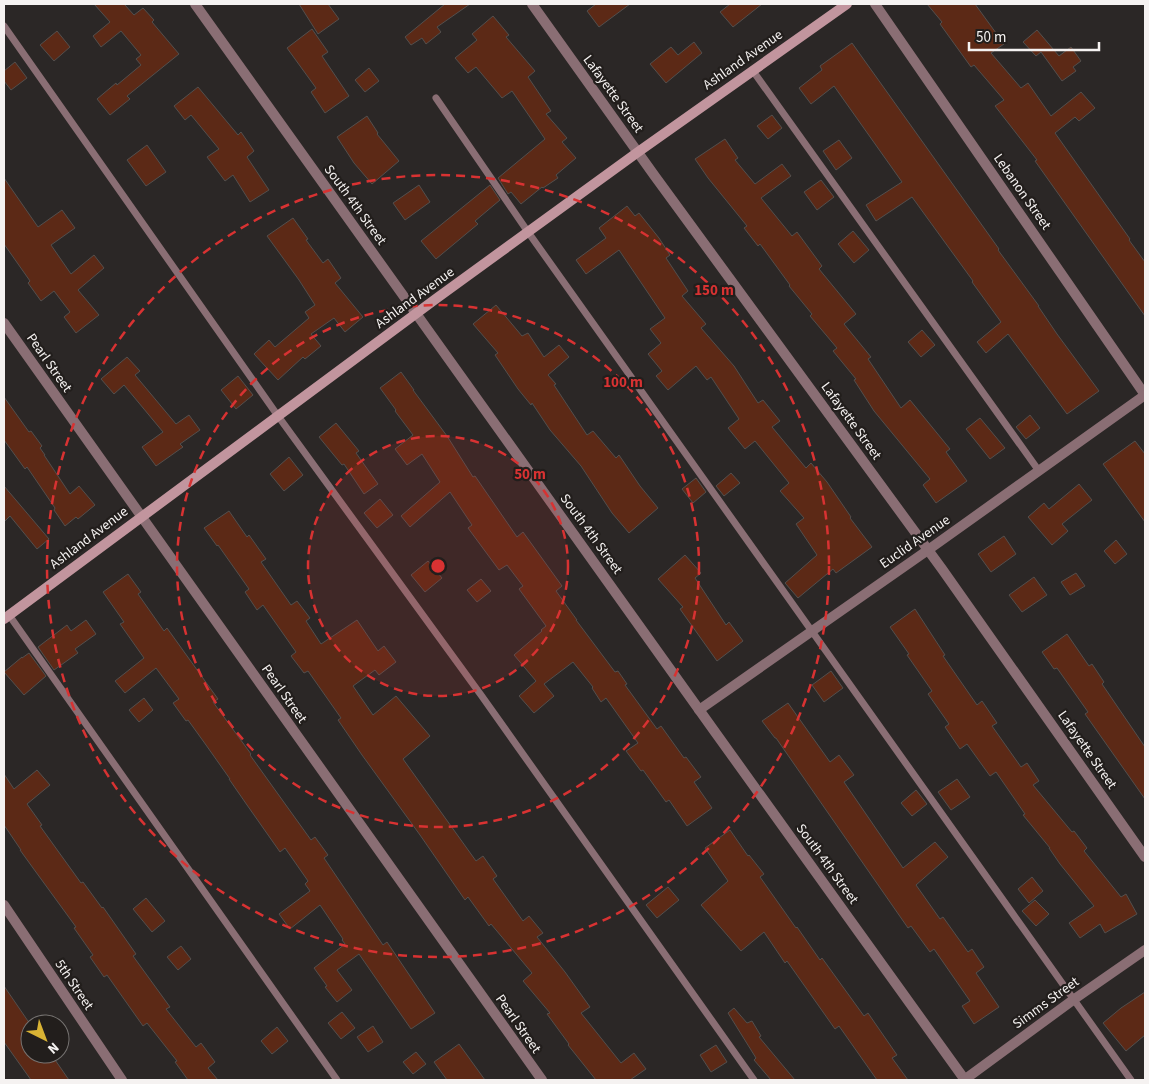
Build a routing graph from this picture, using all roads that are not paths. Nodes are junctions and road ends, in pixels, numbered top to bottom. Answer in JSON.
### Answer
{"nodes":[{"id":1,"x":195,"y":4,"type":"edge"},
{"id":2,"x":532,"y":4,"type":"edge"},
{"id":3,"x":846,"y":4,"type":"edge"},
{"id":4,"x":875,"y":4,"type":"edge"},
{"id":5,"x":4,"y":26,"type":"edge"},
{"id":6,"x":752,"y":71,"type":"junction"},
{"id":7,"x":436,"y":98,"type":"dead end"},
{"id":8,"x":638,"y":152,"type":"junction"},
{"id":9,"x":528,"y":232,"type":"junction"},
{"id":10,"x":416,"y":314,"type":"junction"},
{"id":11,"x":4,"y":322,"type":"edge"},
{"id":12,"x":1145,"y":395,"type":"edge"},
{"id":13,"x":278,"y":416,"type":"junction"},
{"id":14,"x":1039,"y":471,"type":"junction"},
{"id":15,"x":141,"y":517,"type":"junction"},
{"id":16,"x":928,"y":550,"type":"junction"},
{"id":17,"x":6,"y":617,"type":"edge"},
{"id":18,"x":811,"y":632,"type":"junction"},
{"id":19,"x":699,"y":710,"type":"junction"},
{"id":20,"x":1145,"y":856,"type":"edge"},
{"id":21,"x":4,"y":905,"type":"edge"},
{"id":22,"x":1145,"y":950,"type":"edge"},
{"id":23,"x":1073,"y":1000,"type":"junction"},
{"id":24,"x":122,"y":1080,"type":"edge"},
{"id":25,"x":336,"y":1080,"type":"edge"},
{"id":26,"x":542,"y":1080,"type":"edge"},
{"id":27,"x":754,"y":1080,"type":"edge"},
{"id":28,"x":965,"y":1080,"type":"edge"},
{"id":29,"x":1131,"y":1080,"type":"edge"}],
"edges":[{"from":1,"to":10,"type":"street","name":"South 4th Street"},
{"from":2,"to":8,"type":"street","name":"Lafayette Street"},
{"from":3,"to":6,"type":"street","name":"Ashland Avenue"},
{"from":4,"to":12,"type":"street","name":"Lebanon Street"},
{"from":5,"to":13,"type":"lane"},
{"from":6,"to":8,"type":"street","name":"Ashland Avenue"},
{"from":6,"to":14,"type":"lane"},
{"from":7,"to":9,"type":"lane"},
{"from":8,"to":9,"type":"street","name":"Ashland Avenue"},
{"from":8,"to":16,"type":"street","name":"Lafayette Street"},
{"from":9,"to":10,"type":"street","name":"Ashland Avenue"},
{"from":9,"to":18,"type":"lane"},
{"from":10,"to":13,"type":"street","name":"Ashland Avenue"},
{"from":10,"to":19,"type":"street","name":"South 4th Street"},
{"from":11,"to":15,"type":"street","name":"Pearl Street"},
{"from":12,"to":14,"type":"street","name":"Euclid Avenue"},
{"from":13,"to":15,"type":"street","name":"Ashland Avenue"},
{"from":13,"to":27,"type":"lane"},
{"from":14,"to":16,"type":"street","name":"Euclid Avenue"},
{"from":15,"to":17,"type":"street","name":"Ashland Avenue"},
{"from":15,"to":26,"type":"street","name":"Pearl Street"},
{"from":16,"to":18,"type":"street","name":"Euclid Avenue"},
{"from":16,"to":20,"type":"street","name":"Lafayette Street"},
{"from":17,"to":25,"type":"lane"},
{"from":18,"to":19,"type":"street","name":"Euclid Avenue"},
{"from":18,"to":23,"type":"lane"},
{"from":19,"to":28,"type":"street","name":"South 4th Street"},
{"from":21,"to":24,"type":"street","name":"5th Street"},
{"from":22,"to":23,"type":"street","name":"Simms Street"},
{"from":23,"to":28,"type":"street","name":"Simms Street"},
{"from":23,"to":29,"type":"lane"}]}
